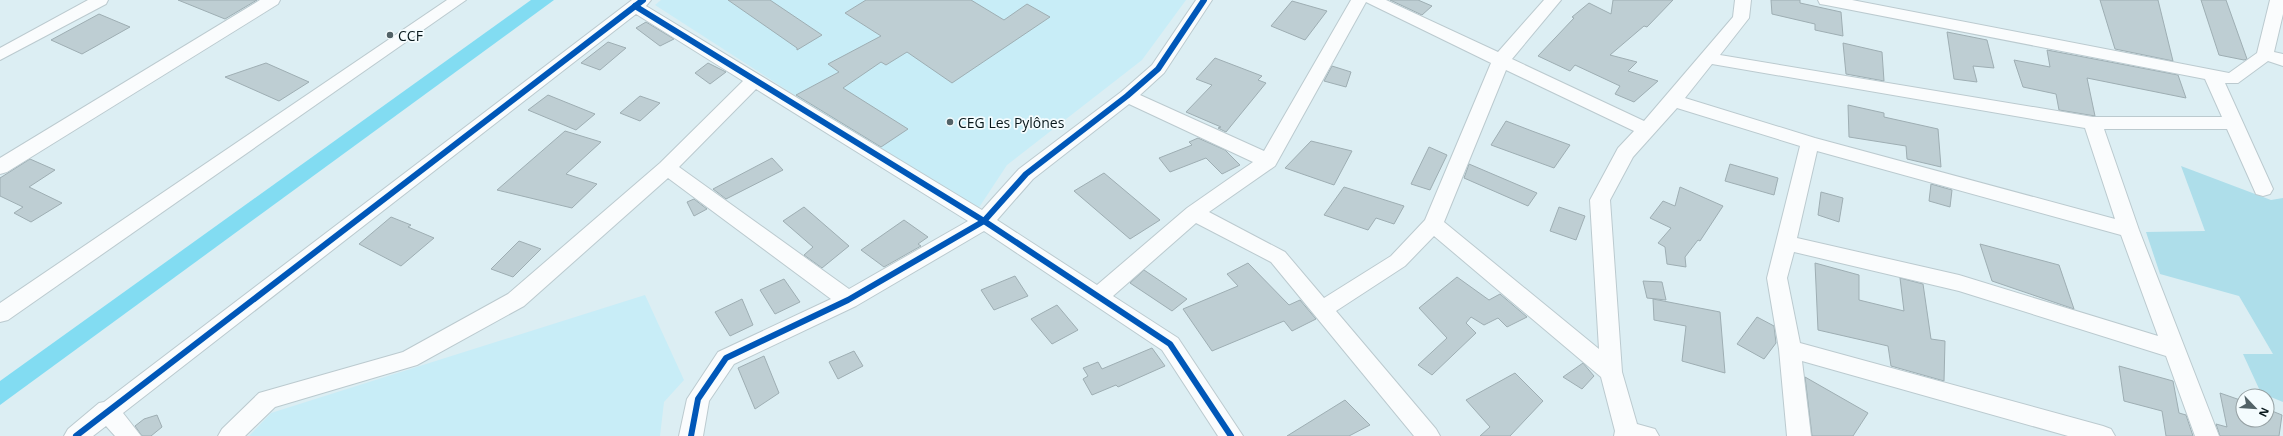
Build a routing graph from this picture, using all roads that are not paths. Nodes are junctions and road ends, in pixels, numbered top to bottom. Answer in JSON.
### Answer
{"nodes":[{"id":1,"x":100,"y":0,"type":"edge"},
{"id":2,"x":272,"y":0,"type":"edge"},
{"id":3,"x":458,"y":0,"type":"edge"},
{"id":4,"x":1204,"y":0,"type":"edge"},
{"id":5,"x":1359,"y":0,"type":"edge"},
{"id":6,"x":1373,"y":0,"type":"edge"},
{"id":7,"x":1553,"y":0,"type":"edge"},
{"id":8,"x":1742,"y":0,"type":"edge"},
{"id":9,"x":1826,"y":0,"type":"edge"},
{"id":10,"x":2278,"y":0,"type":"edge"},
{"id":11,"x":639,"y":3,"type":"edge"},
{"id":12,"x":0,"y":55,"type":"edge"},
{"id":13,"x":2265,"y":55,"type":"junction"},
{"id":14,"x":1706,"y":58,"type":"junction"},
{"id":15,"x":1501,"y":60,"type":"junction"},
{"id":16,"x":2283,"y":60,"type":"edge"},
{"id":17,"x":2212,"y":75,"type":"junction"},
{"id":18,"x":755,"y":79,"type":"junction"},
{"id":19,"x":1127,"y":96,"type":"junction"},
{"id":20,"x":1672,"y":101,"type":"junction"},
{"id":21,"x":2093,"y":123,"type":"junction"},
{"id":22,"x":2234,"y":123,"type":"junction"},
{"id":23,"x":1645,"y":129,"type":"junction"},
{"id":24,"x":1810,"y":143,"type":"junction"},
{"id":25,"x":1268,"y":161,"type":"junction"},
{"id":26,"x":0,"y":167,"type":"edge"},
{"id":27,"x":667,"y":168,"type":"junction"},
{"id":28,"x":2263,"y":188,"type":"dead end"},
{"id":29,"x":1194,"y":213,"type":"junction"},
{"id":30,"x":984,"y":221,"type":"junction"},
{"id":31,"x":1433,"y":224,"type":"junction"},
{"id":32,"x":2129,"y":230,"type":"junction"},
{"id":33,"x":1786,"y":243,"type":"junction"},
{"id":34,"x":1099,"y":296,"type":"junction"},
{"id":35,"x":848,"y":300,"type":"junction"},
{"id":36,"x":1323,"y":309,"type":"junction"},
{"id":37,"x":0,"y":314,"type":"edge"},
{"id":38,"x":1790,"y":349,"type":"junction"},
{"id":39,"x":2175,"y":350,"type":"junction"},
{"id":40,"x":1611,"y":372,"type":"junction"},
{"id":41,"x":107,"y":410,"type":"junction"},
{"id":42,"x":1633,"y":434,"type":"edge"},
{"id":43,"x":76,"y":436,"type":"edge"},
{"id":44,"x":129,"y":436,"type":"edge"},
{"id":45,"x":230,"y":436,"type":"edge"},
{"id":46,"x":691,"y":436,"type":"edge"},
{"id":47,"x":1231,"y":436,"type":"edge"},
{"id":48,"x":1428,"y":436,"type":"edge"},
{"id":49,"x":1799,"y":436,"type":"edge"},
{"id":50,"x":2103,"y":436,"type":"edge"},
{"id":51,"x":2207,"y":436,"type":"edge"}],
"edges":[{"from":1,"to":12,"type":"street"},
{"from":2,"to":26,"type":"street"},
{"from":3,"to":37,"type":"street"},
{"from":4,"to":19,"type":"street"},
{"from":5,"to":25,"type":"street"},
{"from":6,"to":15,"type":"street"},
{"from":7,"to":15,"type":"street"},
{"from":8,"to":14,"type":"street"},
{"from":9,"to":17,"type":"street"},
{"from":10,"to":13,"type":"street"},
{"from":11,"to":18,"type":"street"},
{"from":11,"to":41,"type":"street"},
{"from":13,"to":16,"type":"street"},
{"from":13,"to":17,"type":"street"},
{"from":14,"to":20,"type":"street"},
{"from":14,"to":21,"type":"street"},
{"from":15,"to":23,"type":"street"},
{"from":15,"to":31,"type":"street"},
{"from":17,"to":22,"type":"street"},
{"from":18,"to":27,"type":"street"},
{"from":18,"to":30,"type":"street"},
{"from":19,"to":25,"type":"street"},
{"from":19,"to":30,"type":"street"},
{"from":20,"to":23,"type":"street"},
{"from":20,"to":24,"type":"street"},
{"from":21,"to":22,"type":"street"},
{"from":21,"to":32,"type":"street"},
{"from":22,"to":28,"type":"street"},
{"from":23,"to":40,"type":"street"},
{"from":24,"to":32,"type":"street"},
{"from":24,"to":33,"type":"street"},
{"from":25,"to":29,"type":"street"},
{"from":27,"to":35,"type":"street"},
{"from":27,"to":45,"type":"street"},
{"from":29,"to":34,"type":"street"},
{"from":29,"to":36,"type":"street"},
{"from":30,"to":34,"type":"street"},
{"from":30,"to":35,"type":"street"},
{"from":31,"to":36,"type":"street"},
{"from":31,"to":40,"type":"street"},
{"from":32,"to":39,"type":"street"},
{"from":33,"to":38,"type":"street"},
{"from":33,"to":39,"type":"street"},
{"from":34,"to":47,"type":"street"},
{"from":35,"to":46,"type":"street"},
{"from":36,"to":48,"type":"street"},
{"from":38,"to":49,"type":"street"},
{"from":38,"to":50,"type":"street"},
{"from":39,"to":51,"type":"street"},
{"from":40,"to":42,"type":"street"},
{"from":41,"to":43,"type":"street"},
{"from":41,"to":44,"type":"street"}]}
